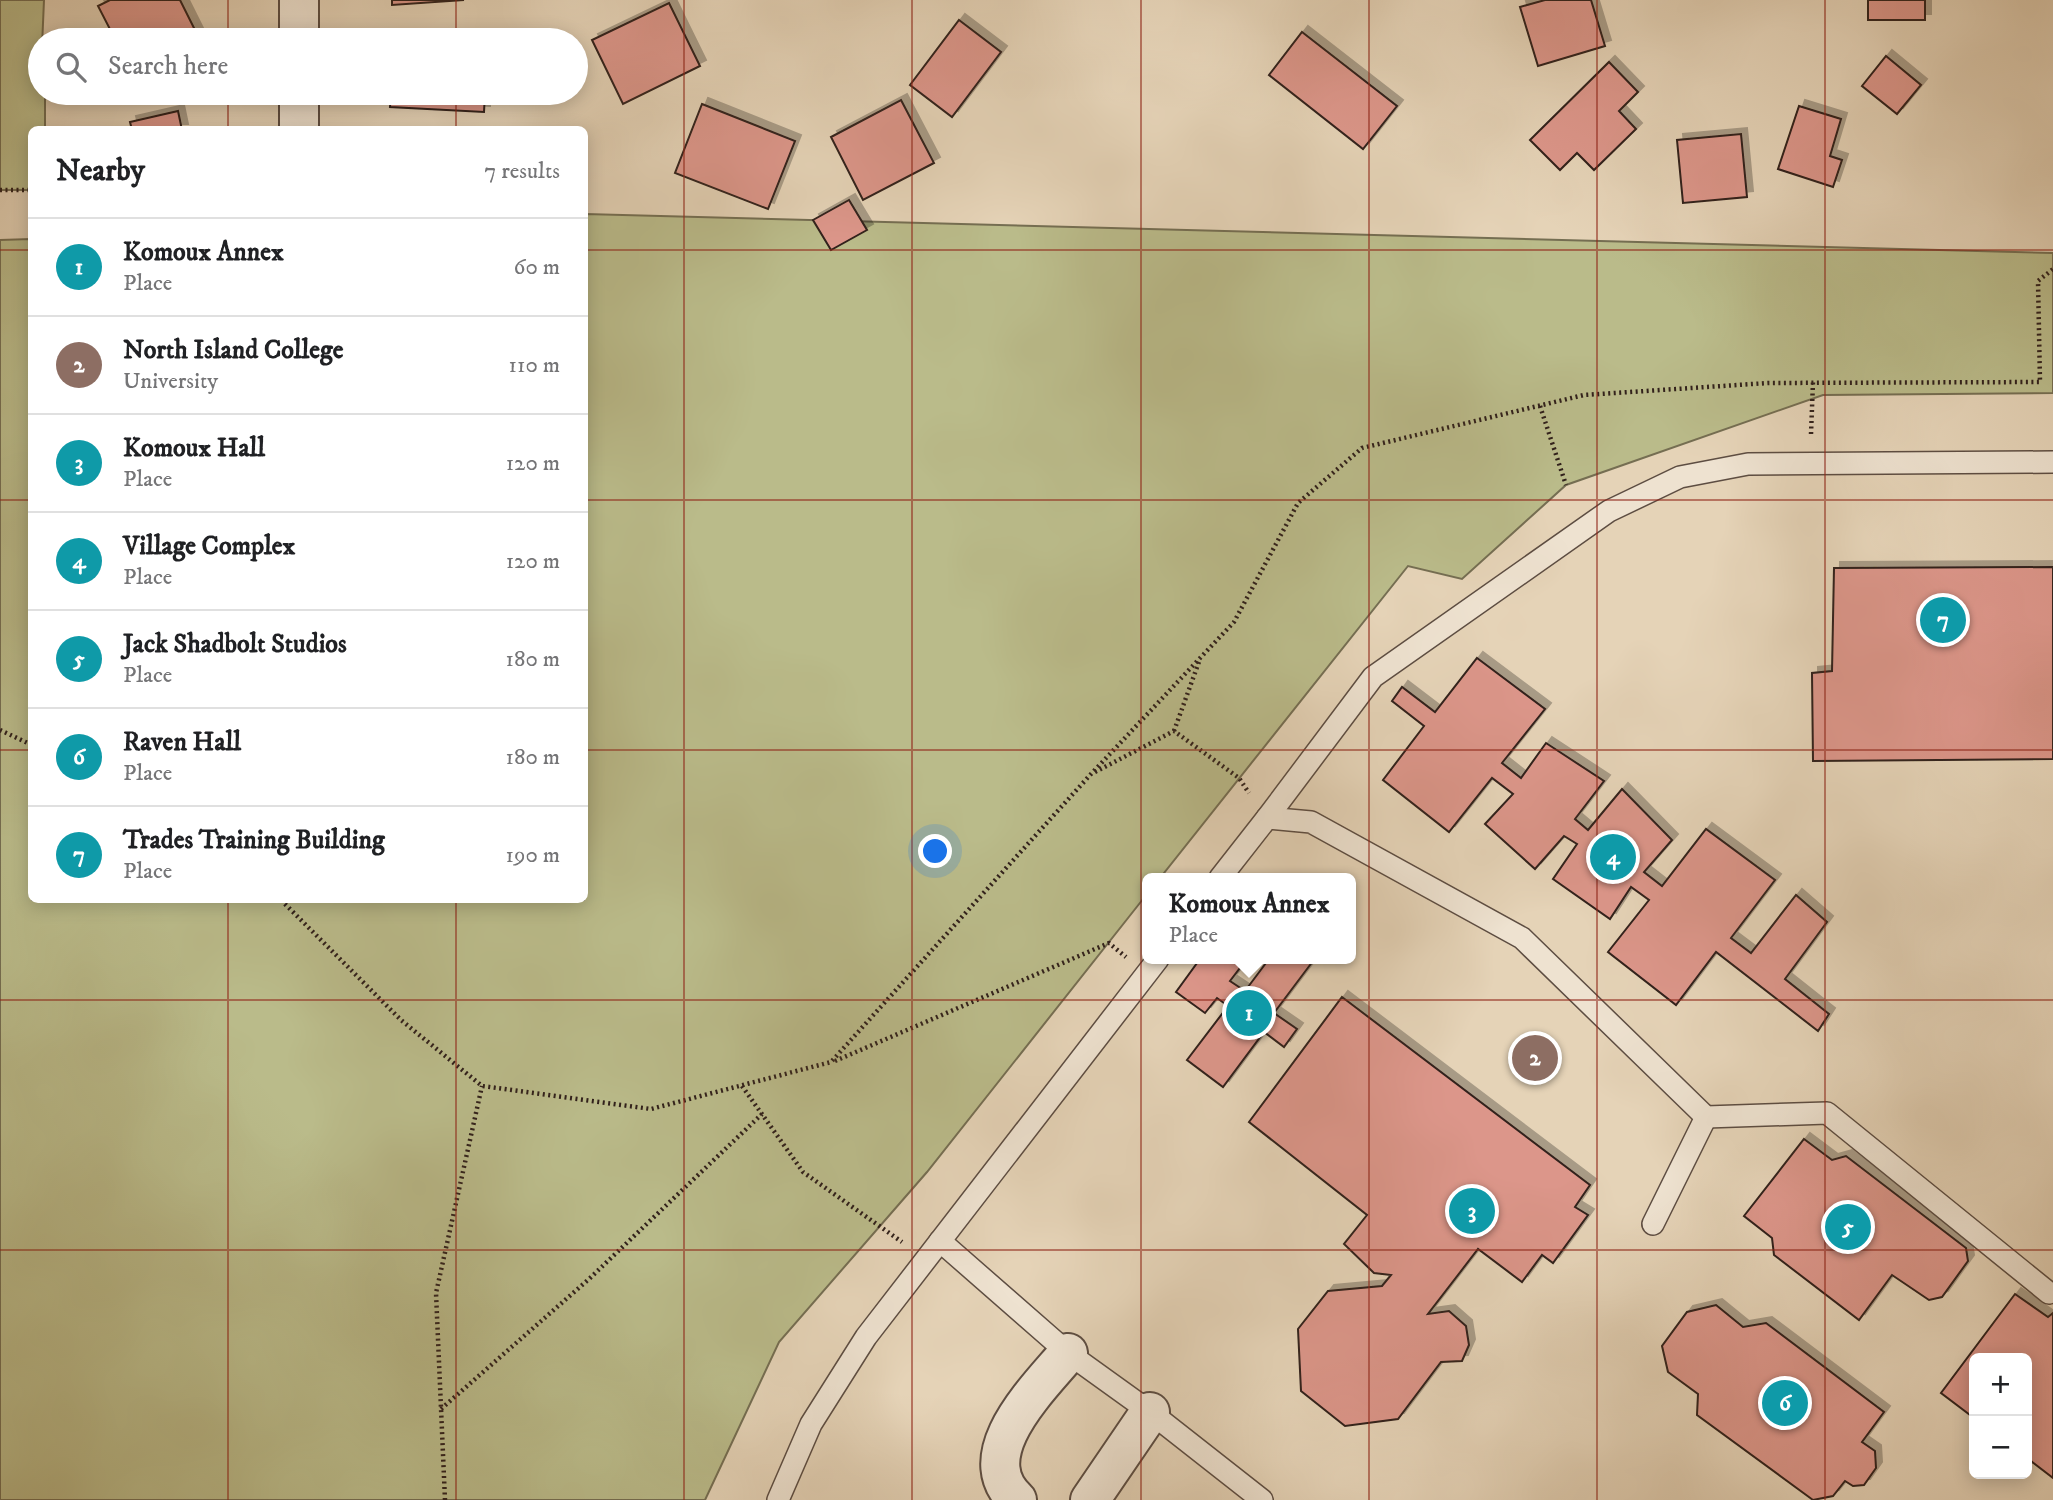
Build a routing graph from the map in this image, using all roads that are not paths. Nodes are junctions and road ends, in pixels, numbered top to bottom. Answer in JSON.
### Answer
{"nodes":[{"id":1,"x":299,"y":0,"type":"edge"},
{"id":2,"x":299,"y":28,"type":"edge"},
{"id":3,"x":299,"y":105,"type":"edge"},
{"id":4,"x":299,"y":126,"type":"edge"},
{"id":5,"x":2053,"y":462,"type":"edge"},
{"id":6,"x":1267,"y":818,"type":"junction"},
{"id":7,"x":1224,"y":873,"type":"edge"},
{"id":8,"x":1152,"y":966,"type":"edge"},
{"id":9,"x":1706,"y":1117,"type":"junction"},
{"id":10,"x":1653,"y":1224,"type":"dead end"},
{"id":11,"x":940,"y":1241,"type":"junction"},
{"id":12,"x":2049,"y":1293,"type":"dead end"},
{"id":13,"x":1068,"y":1353,"type":"junction"},
{"id":14,"x":1150,"y":1412,"type":"junction"},
{"id":15,"x":778,"y":1500,"type":"edge"},
{"id":16,"x":1017,"y":1500,"type":"edge"},
{"id":17,"x":1090,"y":1500,"type":"edge"},
{"id":18,"x":1262,"y":1500,"type":"edge"}],
"edges":[{"from":1,"to":2,"type":"street"},
{"from":3,"to":4,"type":"street"},
{"from":5,"to":6,"type":"lane"},
{"from":6,"to":7,"type":"lane"},
{"from":6,"to":9,"type":"lane"},
{"from":8,"to":11,"type":"lane"},
{"from":9,"to":10,"type":"lane"},
{"from":9,"to":12,"type":"lane"},
{"from":11,"to":13,"type":"lane"},
{"from":11,"to":15,"type":"lane"},
{"from":13,"to":14,"type":"lane"},
{"from":13,"to":16,"type":"street"},
{"from":14,"to":17,"type":"street"},
{"from":14,"to":18,"type":"lane"}]}
